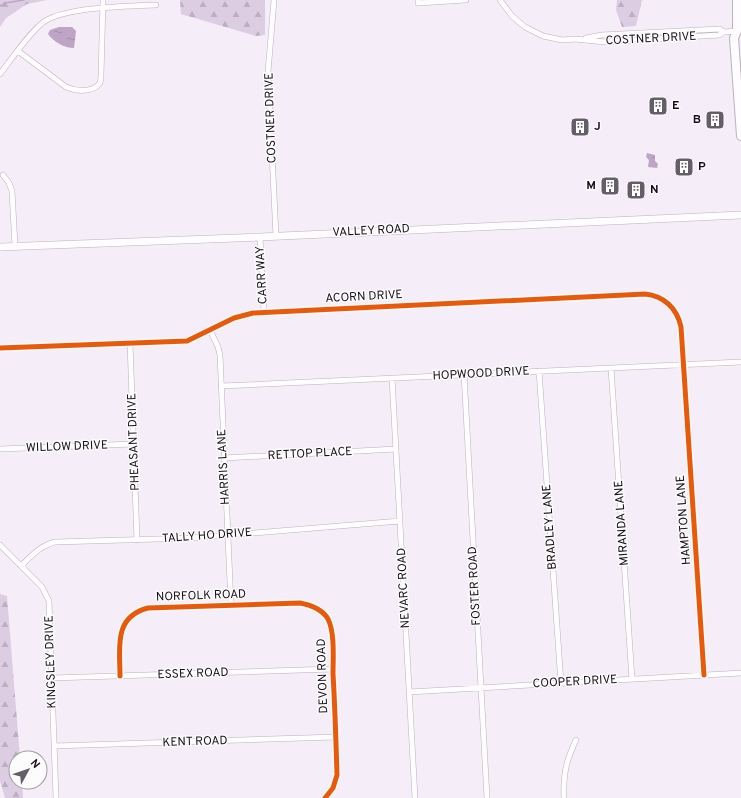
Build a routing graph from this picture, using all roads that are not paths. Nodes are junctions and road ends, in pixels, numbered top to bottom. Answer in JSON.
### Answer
{"nodes":[{"id":1,"x":103,"y":0,"type":"edge"},
{"id":2,"x":274,"y":0,"type":"edge"},
{"id":3,"x":439,"y":0,"type":"edge"},
{"id":4,"x":466,"y":0,"type":"edge"},
{"id":5,"x":500,"y":0,"type":"edge"},
{"id":6,"x":737,"y":0,"type":"edge"},
{"id":7,"x":418,"y":1,"type":"edge"},
{"id":8,"x":156,"y":5,"type":"dead end"},
{"id":9,"x":103,"y":8,"type":"junction"},
{"id":10,"x":739,"y":34,"type":"edge"},
{"id":11,"x":18,"y":51,"type":"junction"},
{"id":12,"x":0,"y":74,"type":"edge"},
{"id":13,"x":741,"y":136,"type":"edge"},
{"id":14,"x":3,"y":175,"type":"dead end"},
{"id":15,"x":741,"y":215,"type":"edge"},
{"id":16,"x":276,"y":236,"type":"junction"},
{"id":17,"x":260,"y":237,"type":"junction"},
{"id":18,"x":15,"y":246,"type":"junction"},
{"id":19,"x":0,"y":247,"type":"edge"},
{"id":20,"x":264,"y":312,"type":"junction"},
{"id":21,"x":210,"y":330,"type":"junction"},
{"id":22,"x":130,"y":343,"type":"junction"},
{"id":23,"x":0,"y":348,"type":"edge"},
{"id":24,"x":741,"y":362,"type":"edge"},
{"id":25,"x":683,"y":365,"type":"junction"},
{"id":26,"x":611,"y":368,"type":"junction"},
{"id":27,"x":539,"y":371,"type":"junction"},
{"id":28,"x":464,"y":374,"type":"junction"},
{"id":29,"x":392,"y":378,"type":"junction"},
{"id":30,"x":221,"y":386,"type":"junction"},
{"id":31,"x":134,"y":444,"type":"junction"},
{"id":32,"x":0,"y":449,"type":"edge"},
{"id":33,"x":396,"y":449,"type":"junction"},
{"id":34,"x":224,"y":458,"type":"junction"},
{"id":35,"x":400,"y":521,"type":"junction"},
{"id":36,"x":228,"y":535,"type":"junction"},
{"id":37,"x":137,"y":540,"type":"junction"},
{"id":38,"x":0,"y":545,"type":"edge"},
{"id":39,"x":21,"y":566,"type":"junction"},
{"id":40,"x":265,"y":604,"type":"joint"},
{"id":41,"x":231,"y":605,"type":"junction"},
{"id":42,"x":333,"y":669,"type":"junction"},
{"id":43,"x":741,"y":672,"type":"edge"},
{"id":44,"x":704,"y":675,"type":"junction"},
{"id":45,"x":120,"y":676,"type":"junction"},
{"id":46,"x":52,"y":678,"type":"junction"},
{"id":47,"x":632,"y":679,"type":"junction"},
{"id":48,"x":561,"y":683,"type":"junction"},
{"id":49,"x":481,"y":688,"type":"junction"},
{"id":50,"x":409,"y":692,"type":"junction"},
{"id":51,"x":336,"y":737,"type":"junction"},
{"id":52,"x":576,"y":740,"type":"dead end"},
{"id":53,"x":54,"y":746,"type":"junction"},
{"id":54,"x":56,"y":798,"type":"edge"},
{"id":55,"x":325,"y":798,"type":"edge"},
{"id":56,"x":415,"y":798,"type":"edge"},
{"id":57,"x":487,"y":798,"type":"edge"},
{"id":58,"x":564,"y":798,"type":"edge"}],
"edges":[{"from":1,"to":9,"type":"street"},
{"from":2,"to":16,"type":"street","name":"COSTNER DRIVE"},
{"from":3,"to":4,"type":"street"},
{"from":3,"to":7,"type":"street"},
{"from":5,"to":10,"type":"street","name":"COSTNER DRIVE"},
{"from":6,"to":10,"type":"main road"},
{"from":8,"to":9,"type":"street"},
{"from":9,"to":11,"type":"street"},
{"from":9,"to":11,"type":"street"},
{"from":10,"to":13,"type":"main road"},
{"from":11,"to":12,"type":"street"},
{"from":14,"to":18,"type":"street"},
{"from":15,"to":16,"type":"street","name":"VALLEY ROAD"},
{"from":16,"to":17,"type":"street","name":"VALLEY ROAD"},
{"from":17,"to":18,"type":"street","name":"VALLEY ROAD"},
{"from":17,"to":20,"type":"street","name":"CARR WAY"},
{"from":18,"to":19,"type":"street","name":"VALLEY ROAD"},
{"from":20,"to":21,"type":"street","name":"ACORN DRIVE"},
{"from":20,"to":25,"type":"street","name":"ACORN DRIVE"},
{"from":21,"to":22,"type":"street","name":"ACORN DRIVE"},
{"from":21,"to":30,"type":"street","name":"HARRIS LANE"},
{"from":22,"to":23,"type":"street","name":"ACORN DRIVE"},
{"from":22,"to":31,"type":"street","name":"PHEASANT DRIVE"},
{"from":24,"to":25,"type":"street","name":"HOPWOOD DRIVE"},
{"from":25,"to":26,"type":"street","name":"HOPWOOD DRIVE"},
{"from":25,"to":44,"type":"street","name":"HAMPTON LANE"},
{"from":26,"to":27,"type":"street","name":"HOPWOOD DRIVE"},
{"from":26,"to":47,"type":"street","name":"MIRANDA LANE"},
{"from":27,"to":28,"type":"street","name":"HOPWOOD DRIVE"},
{"from":27,"to":48,"type":"street","name":"BRADLEY LANE"},
{"from":28,"to":29,"type":"street","name":"HOPWOOD DRIVE"},
{"from":28,"to":49,"type":"street","name":"FOSTER ROAD"},
{"from":29,"to":30,"type":"street","name":"HOPWOOD DRIVE"},
{"from":29,"to":33,"type":"street","name":"NEVARC ROAD"},
{"from":30,"to":34,"type":"street","name":"HARRIS LANE"},
{"from":31,"to":32,"type":"street","name":"WILLOW DRIVE"},
{"from":31,"to":37,"type":"street","name":"PHEASANT DRIVE"},
{"from":33,"to":34,"type":"street","name":"RETTOP PLACE"},
{"from":33,"to":35,"type":"street","name":"NEVARC ROAD"},
{"from":34,"to":36,"type":"street","name":"HARRIS LANE"},
{"from":35,"to":36,"type":"street","name":"TALLY HO DRIVE"},
{"from":35,"to":50,"type":"street","name":"NEVARC ROAD"},
{"from":36,"to":37,"type":"street","name":"TALLY HO DRIVE"},
{"from":36,"to":41,"type":"street","name":"HARRIS LANE"},
{"from":37,"to":39,"type":"street","name":"TALLY HO DRIVE"},
{"from":38,"to":39,"type":"street","name":"KINGSLEY DRIVE"},
{"from":39,"to":46,"type":"street","name":"KINGSLEY DRIVE"},
{"from":40,"to":41,"type":"street","name":"NORFOLK ROAD"},
{"from":40,"to":42,"type":"street","name":"DEVON ROAD"},
{"from":41,"to":45,"type":"street","name":"NORFOLK ROAD"},
{"from":42,"to":45,"type":"street","name":"ESSEX ROAD"},
{"from":42,"to":51,"type":"street","name":"DEVON ROAD"},
{"from":43,"to":44,"type":"street","name":"COOPER DRIVE"},
{"from":44,"to":47,"type":"street","name":"COOPER DRIVE"},
{"from":45,"to":46,"type":"street","name":"ESSEX ROAD"},
{"from":46,"to":53,"type":"street","name":"KINGSLEY DRIVE"},
{"from":47,"to":48,"type":"street","name":"COOPER DRIVE"},
{"from":48,"to":49,"type":"street","name":"COOPER DRIVE"},
{"from":49,"to":50,"type":"street","name":"COOPER DRIVE"},
{"from":49,"to":57,"type":"street","name":"FOSTER ROAD"},
{"from":50,"to":56,"type":"street","name":"NEVARC ROAD"},
{"from":51,"to":53,"type":"street","name":"KENT ROAD"},
{"from":51,"to":55,"type":"street","name":"DEVON ROAD"},
{"from":52,"to":58,"type":"street"},
{"from":53,"to":54,"type":"street","name":"KINGSLEY DRIVE"}]}
